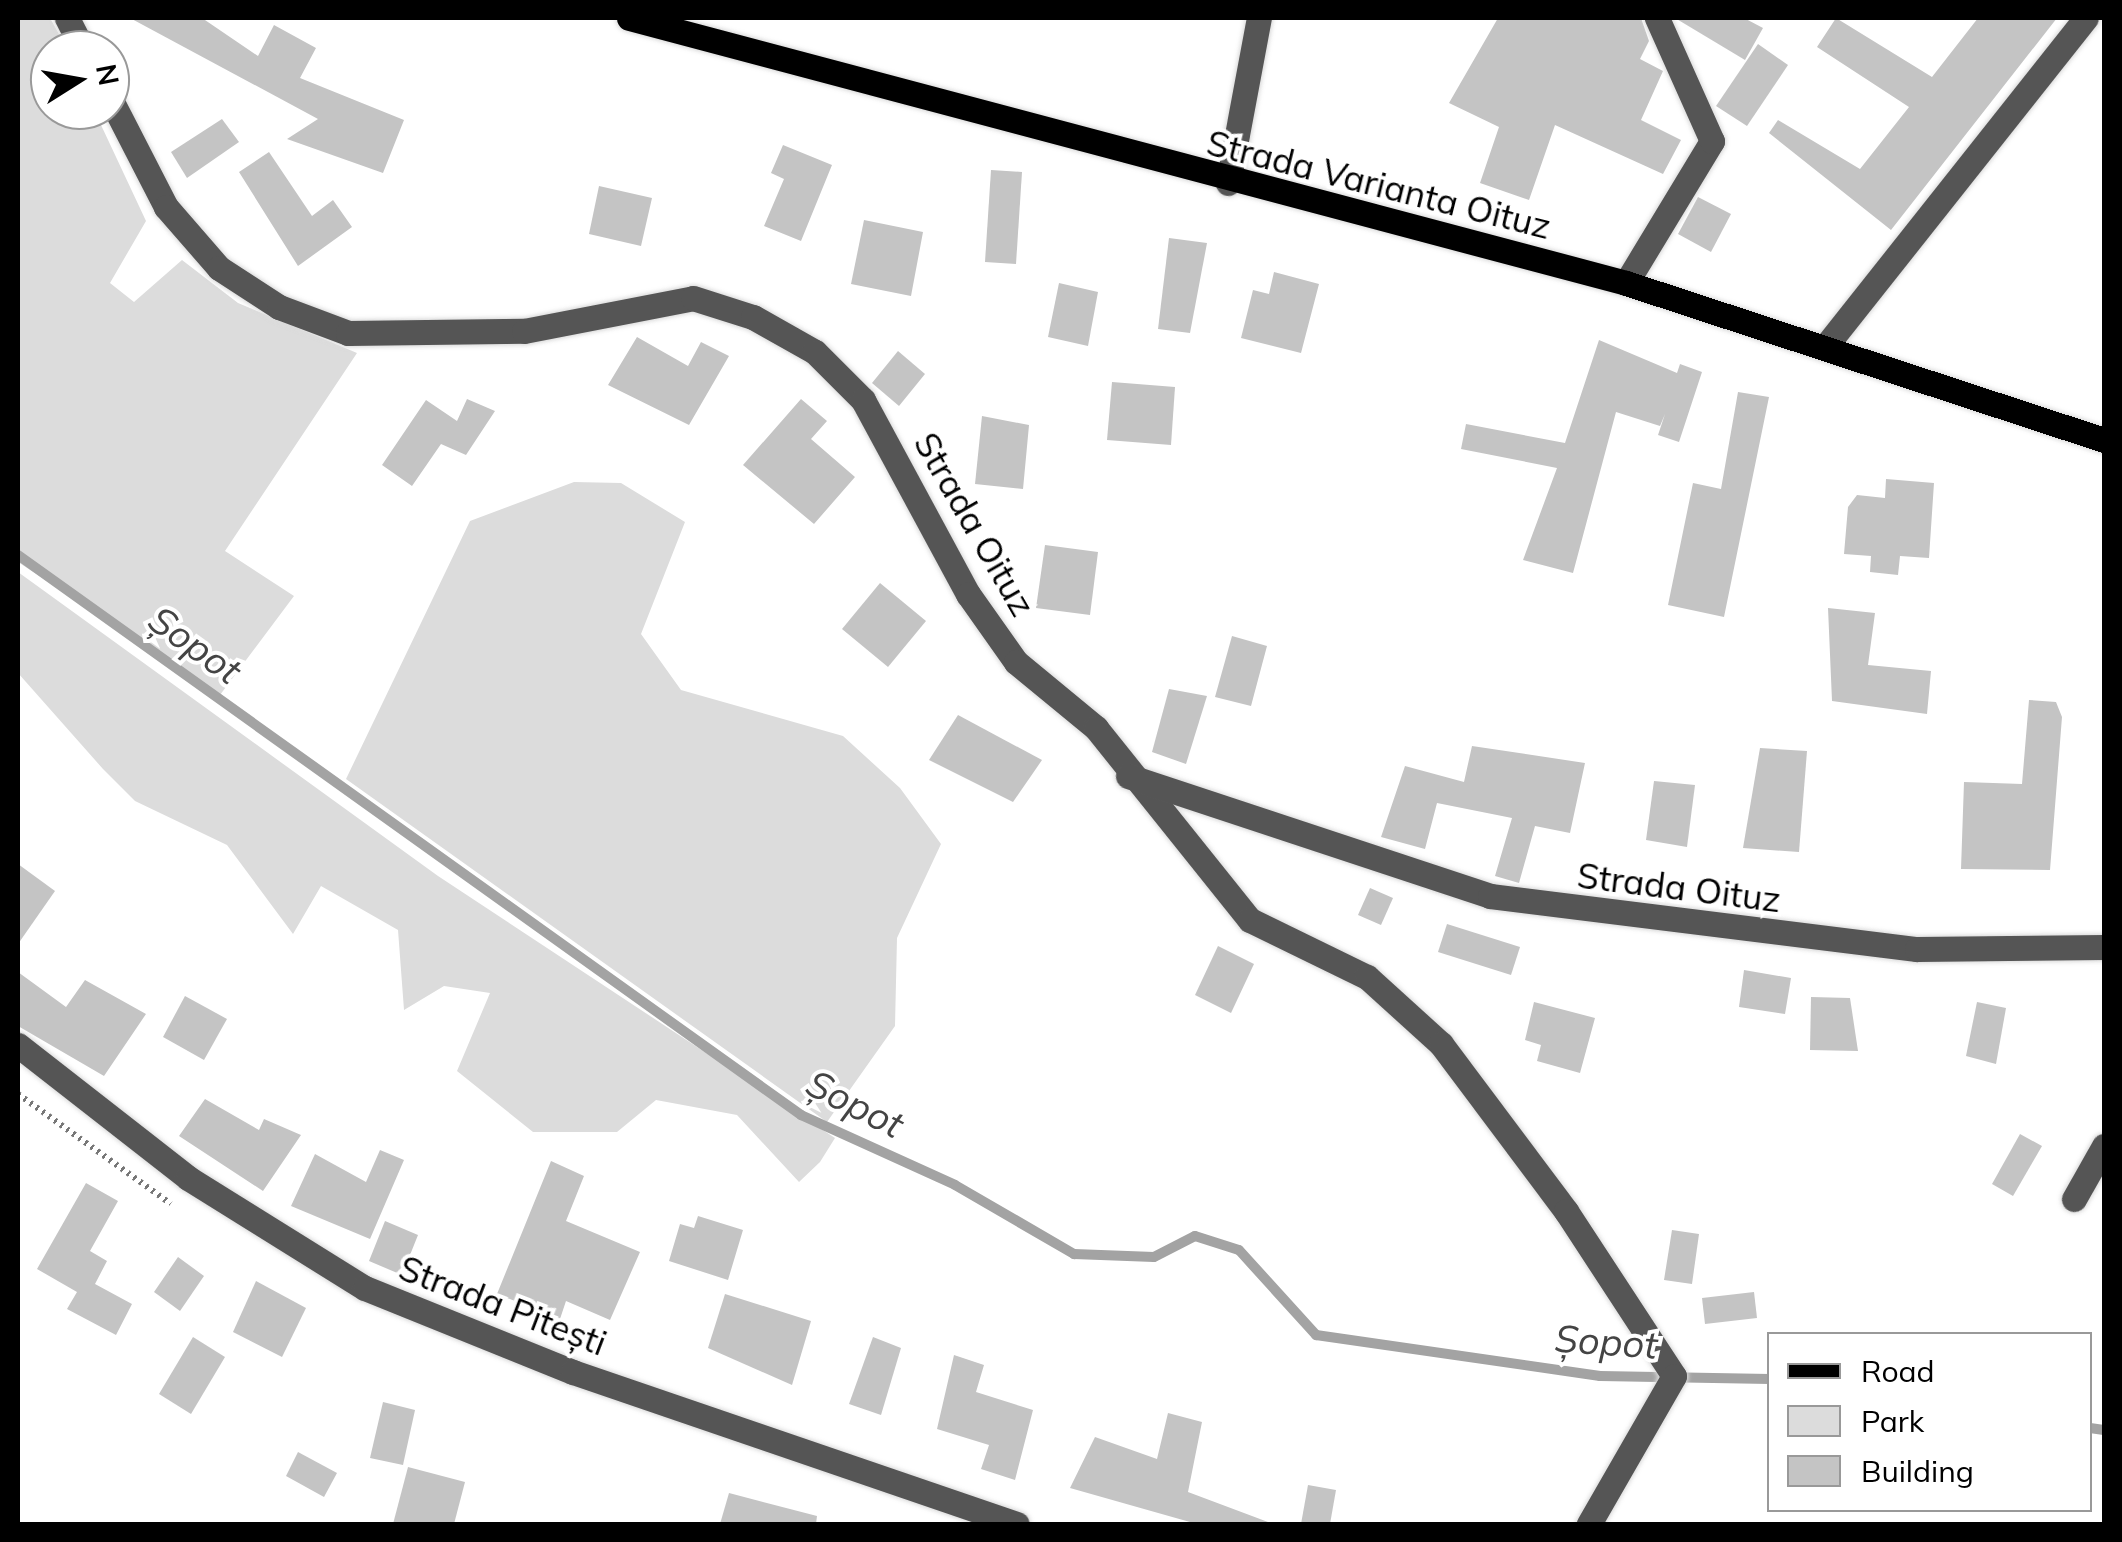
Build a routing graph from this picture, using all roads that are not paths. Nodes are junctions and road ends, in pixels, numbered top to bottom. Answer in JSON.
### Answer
{"nodes":[{"id":1,"x":629,"y":18,"type":"edge"},
{"id":2,"x":1259,"y":18,"type":"edge"},
{"id":3,"x":1658,"y":18,"type":"edge"},
{"id":4,"x":2086,"y":18,"type":"edge"},
{"id":5,"x":127,"y":130,"type":"edge"},
{"id":6,"x":1228,"y":183,"type":"junction"},
{"id":7,"x":1626,"y":283,"type":"junction"},
{"id":8,"x":1826,"y":347,"type":"junction"},
{"id":9,"x":2104,"y":440,"type":"edge"},
{"id":10,"x":1128,"y":776,"type":"junction"},
{"id":11,"x":2104,"y":947,"type":"edge"},
{"id":12,"x":18,"y":1045,"type":"edge"},
{"id":13,"x":2104,"y":1146,"type":"edge"},
{"id":14,"x":2074,"y":1199,"type":"dead end"},
{"id":15,"x":1017,"y":1524,"type":"edge"},
{"id":16,"x":1589,"y":1524,"type":"edge"}],
"edges":[{"from":1,"to":6,"type":"main road","name":"Strada Varianta Oituz"},
{"from":2,"to":6,"type":"street"},
{"from":3,"to":7,"type":"street"},
{"from":4,"to":8,"type":"street"},
{"from":5,"to":10,"type":"street","name":"Strada Oituz"},
{"from":6,"to":7,"type":"main road","name":"Strada Varianta Oituz"},
{"from":7,"to":8,"type":"main road","name":"Strada Varianta Oituz"},
{"from":8,"to":9,"type":"main road","name":"Strada Varianta Oituz"},
{"from":10,"to":11,"type":"street","name":"Strada Oituz"},
{"from":10,"to":16,"type":"street"},
{"from":12,"to":15,"type":"street","name":"Strada Pitești"},
{"from":13,"to":14,"type":"street"}]}
